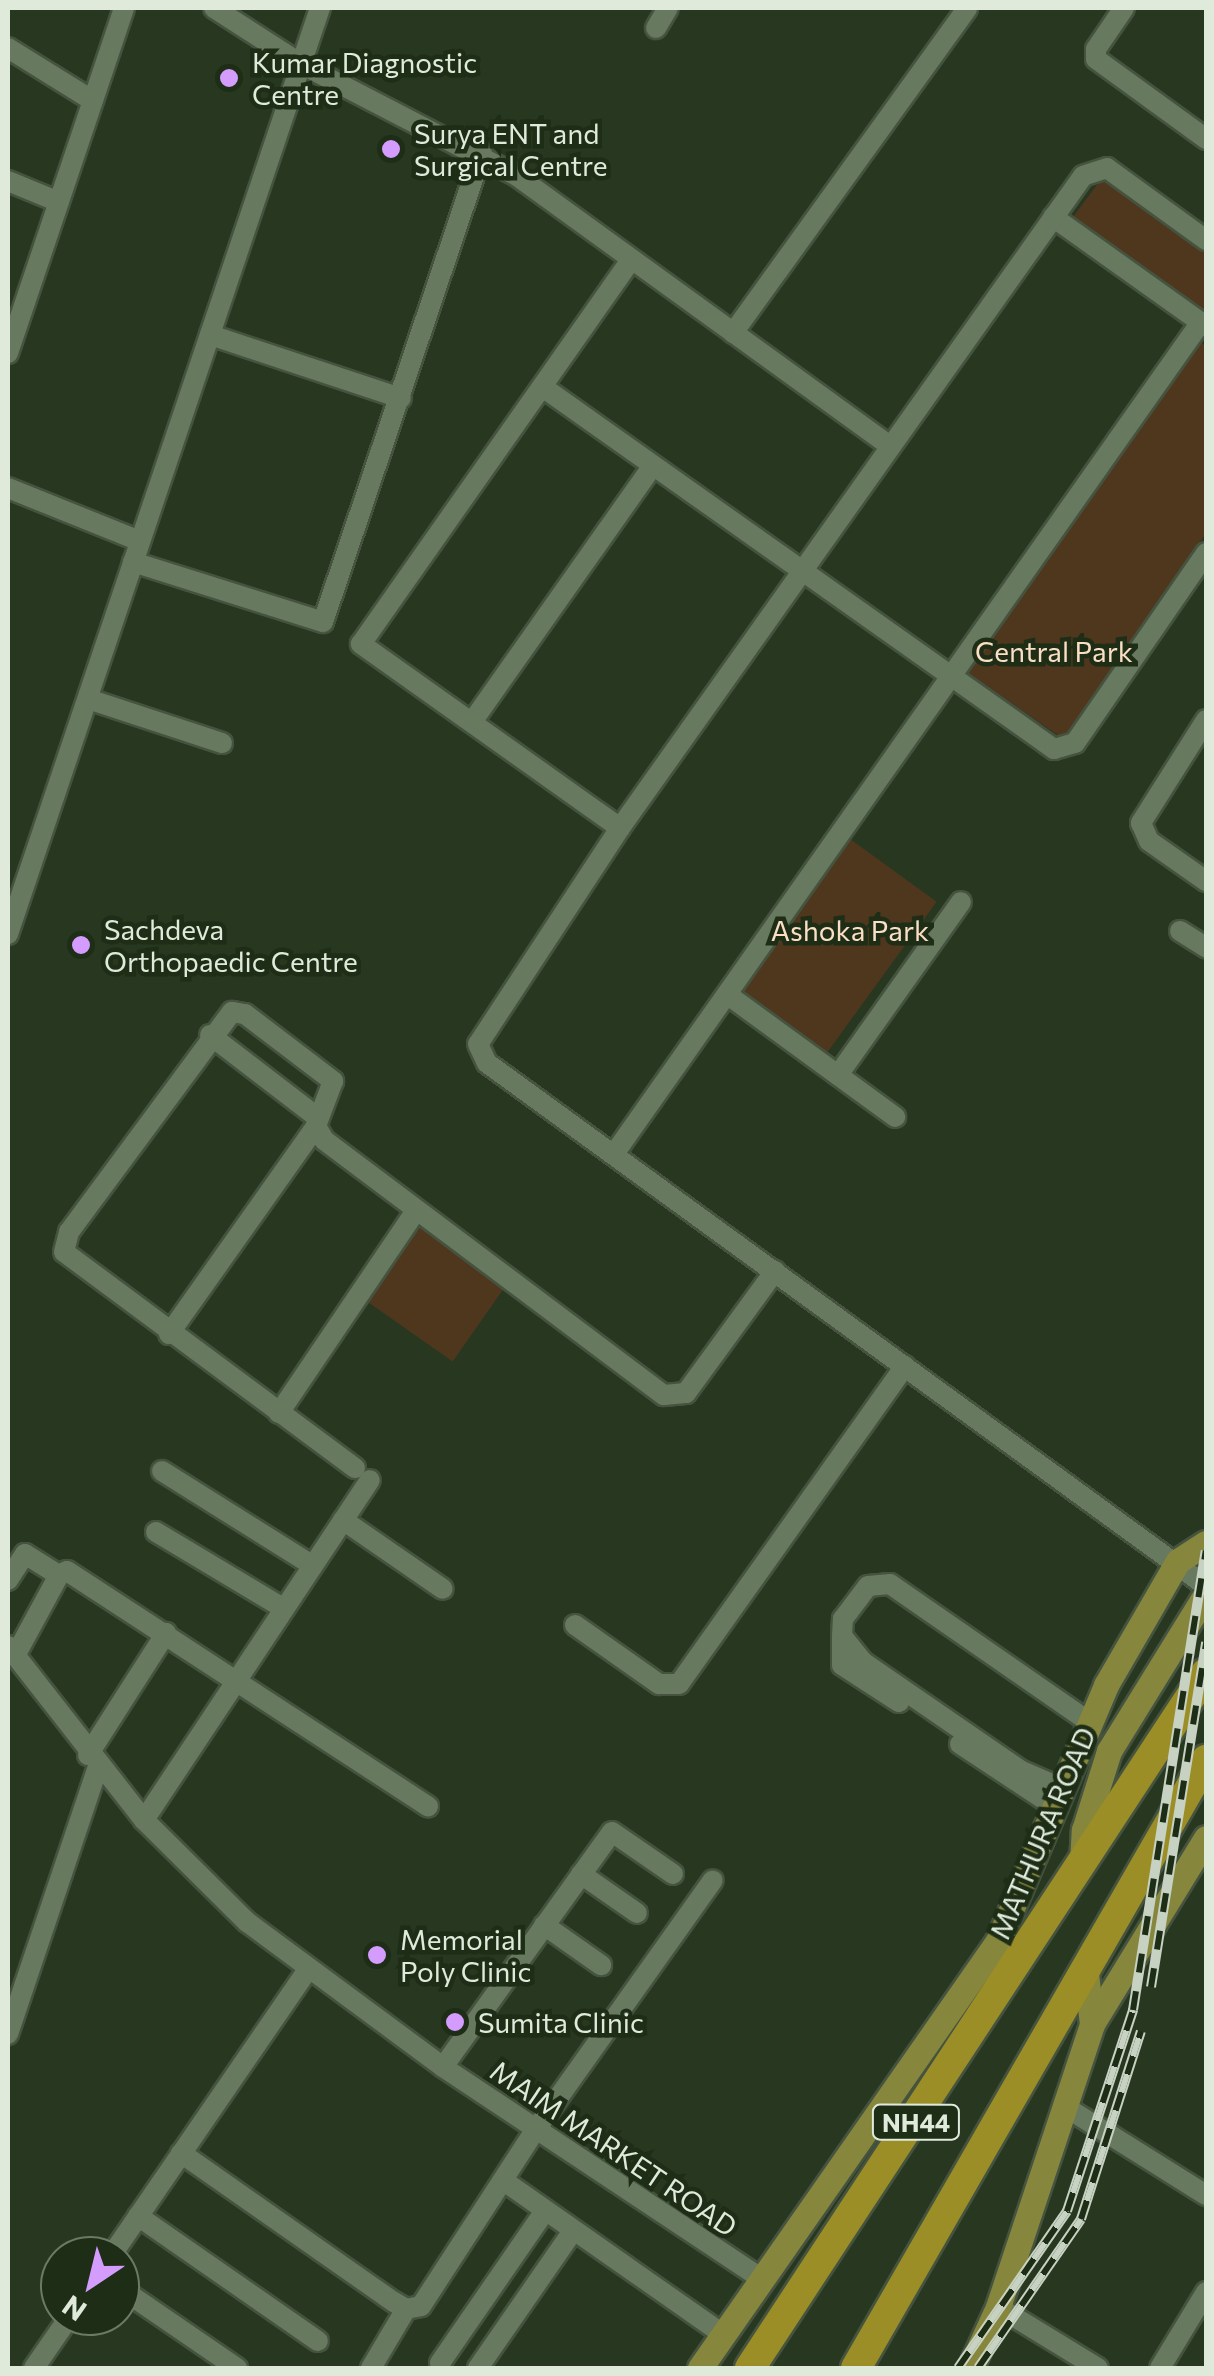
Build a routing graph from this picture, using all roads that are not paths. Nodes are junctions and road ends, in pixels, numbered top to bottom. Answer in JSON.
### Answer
{"nodes":[{"id":1,"x":124,"y":8,"type":"edge"},
{"id":2,"x":214,"y":8,"type":"edge"},
{"id":3,"x":320,"y":8,"type":"edge"},
{"id":4,"x":668,"y":8,"type":"edge"},
{"id":5,"x":967,"y":8,"type":"edge"},
{"id":6,"x":1124,"y":8,"type":"edge"},
{"id":7,"x":656,"y":28,"type":"dead end"},
{"id":8,"x":8,"y":48,"type":"edge"},
{"id":9,"x":301,"y":64,"type":"junction"},
{"id":10,"x":93,"y":101,"type":"junction"},
{"id":11,"x":1206,"y":139,"type":"edge"},
{"id":12,"x":482,"y":153,"type":"junction"},
{"id":13,"x":8,"y":180,"type":"edge"},
{"id":14,"x":59,"y":202,"type":"junction"},
{"id":15,"x":1053,"y":216,"type":"junction"},
{"id":16,"x":1206,"y":240,"type":"edge"},
{"id":17,"x":629,"y":262,"type":"junction"},
{"id":18,"x":13,"y":319,"type":"edge"},
{"id":19,"x":1204,"y":324,"type":"edge"},
{"id":20,"x":733,"y":333,"type":"junction"},
{"id":21,"x":210,"y":336,"type":"junction"},
{"id":22,"x":8,"y":353,"type":"edge"},
{"id":23,"x":544,"y":388,"type":"junction"},
{"id":24,"x":401,"y":398,"type":"junction"},
{"id":25,"x":889,"y":444,"type":"junction"},
{"id":26,"x":653,"y":466,"type":"junction"},
{"id":27,"x":8,"y":488,"type":"edge"},
{"id":28,"x":140,"y":541,"type":"junction"},
{"id":29,"x":1206,"y":553,"type":"edge"},
{"id":30,"x":133,"y":562,"type":"junction"},
{"id":31,"x":800,"y":570,"type":"junction"},
{"id":32,"x":952,"y":678,"type":"junction"},
{"id":33,"x":88,"y":699,"type":"junction"},
{"id":34,"x":1206,"y":720,"type":"edge"},
{"id":35,"x":472,"y":722,"type":"junction"},
{"id":36,"x":222,"y":743,"type":"dead end"},
{"id":37,"x":620,"y":828,"type":"junction"},
{"id":38,"x":1206,"y":881,"type":"edge"},
{"id":39,"x":961,"y":902,"type":"dead end"},
{"id":40,"x":1180,"y":931,"type":"dead end"},
{"id":41,"x":8,"y":934,"type":"edge"},
{"id":42,"x":1206,"y":947,"type":"edge"},
{"id":43,"x":728,"y":995,"type":"junction"},
{"id":44,"x":210,"y":1035,"type":"junction"},
{"id":45,"x":838,"y":1075,"type":"junction"},
{"id":46,"x":896,"y":1117,"type":"dead end"},
{"id":47,"x":317,"y":1122,"type":"junction"},
{"id":48,"x":614,"y":1154,"type":"junction"},
{"id":49,"x":416,"y":1211,"type":"junction"},
{"id":50,"x":775,"y":1271,"type":"junction"},
{"id":51,"x":170,"y":1334,"type":"junction"},
{"id":52,"x":905,"y":1366,"type":"junction"},
{"id":53,"x":278,"y":1413,"type":"junction"},
{"id":54,"x":162,"y":1471,"type":"dead end"},
{"id":55,"x":343,"y":1520,"type":"junction"},
{"id":56,"x":156,"y":1532,"type":"dead end"},
{"id":57,"x":1206,"y":1543,"type":"edge"},
{"id":58,"x":1178,"y":1561,"type":"junction"},
{"id":59,"x":312,"y":1565,"type":"junction"},
{"id":60,"x":59,"y":1574,"type":"junction"},
{"id":61,"x":8,"y":1580,"type":"edge"},
{"id":62,"x":442,"y":1589,"type":"dead end"},
{"id":63,"x":1206,"y":1590,"type":"edge"},
{"id":64,"x":283,"y":1608,"type":"junction"},
{"id":65,"x":574,"y":1625,"type":"dead end"},
{"id":66,"x":166,"y":1633,"type":"junction"},
{"id":67,"x":842,"y":1636,"type":"junction"},
{"id":68,"x":11,"y":1651,"type":"edge"},
{"id":69,"x":1206,"y":1673,"type":"edge"},
{"id":70,"x":240,"y":1680,"type":"junction"},
{"id":71,"x":928,"y":1716,"type":"dead end"},
{"id":72,"x":1088,"y":1721,"type":"junction"},
{"id":73,"x":960,"y":1744,"type":"dead end"},
{"id":74,"x":1206,"y":1760,"type":"edge"},
{"id":75,"x":93,"y":1761,"type":"junction"},
{"id":76,"x":1060,"y":1799,"type":"junction"},
{"id":77,"x":428,"y":1806,"type":"dead end"},
{"id":78,"x":144,"y":1820,"type":"junction"},
{"id":79,"x":1202,"y":1856,"type":"edge"},
{"id":80,"x":581,"y":1874,"type":"junction"},
{"id":81,"x":673,"y":1874,"type":"dead end"},
{"id":82,"x":1081,"y":1874,"type":"junction"},
{"id":83,"x":714,"y":1880,"type":"dead end"},
{"id":84,"x":637,"y":1913,"type":"dead end"},
{"id":85,"x":544,"y":1925,"type":"junction"},
{"id":86,"x":601,"y":1965,"type":"dead end"},
{"id":87,"x":1085,"y":1965,"type":"junction"},
{"id":88,"x":307,"y":1971,"type":"junction"},
{"id":89,"x":1092,"y":2024,"type":"junction"},
{"id":90,"x":8,"y":2034,"type":"edge"},
{"id":91,"x":443,"y":2067,"type":"junction"},
{"id":92,"x":1064,"y":2106,"type":"junction"},
{"id":93,"x":536,"y":2129,"type":"junction"},
{"id":94,"x":181,"y":2153,"type":"junction"},
{"id":95,"x":504,"y":2181,"type":"junction"},
{"id":96,"x":1206,"y":2195,"type":"edge"},
{"id":97,"x":544,"y":2211,"type":"junction"},
{"id":98,"x":138,"y":2216,"type":"junction"},
{"id":99,"x":573,"y":2231,"type":"junction"},
{"id":100,"x":124,"y":2236,"type":"edge"},
{"id":101,"x":764,"y":2280,"type":"junction"},
{"id":102,"x":1206,"y":2292,"type":"edge"},
{"id":103,"x":140,"y":2302,"type":"edge"},
{"id":104,"x":998,"y":2306,"type":"junction"},
{"id":105,"x":406,"y":2310,"type":"junction"},
{"id":106,"x":724,"y":2335,"type":"junction"},
{"id":107,"x":56,"y":2336,"type":"edge"},
{"id":108,"x":318,"y":2342,"type":"dead end"},
{"id":109,"x":440,"y":2363,"type":"dead end"},
{"id":110,"x":34,"y":2368,"type":"edge"},
{"id":111,"x":237,"y":2368,"type":"edge"},
{"id":112,"x":371,"y":2368,"type":"edge"},
{"id":113,"x":478,"y":2368,"type":"edge"},
{"id":114,"x":700,"y":2368,"type":"edge"},
{"id":115,"x":750,"y":2368,"type":"edge"},
{"id":116,"x":856,"y":2368,"type":"edge"},
{"id":117,"x":970,"y":2368,"type":"edge"},
{"id":118,"x":1098,"y":2368,"type":"edge"},
{"id":119,"x":1160,"y":2368,"type":"edge"}],
"edges":[{"from":1,"to":10,"type":"street"},
{"from":2,"to":9,"type":"street"},
{"from":3,"to":9,"type":"street"},
{"from":4,"to":7,"type":"street"},
{"from":5,"to":20,"type":"street"},
{"from":6,"to":11,"type":"street"},
{"from":8,"to":10,"type":"street"},
{"from":9,"to":12,"type":"street"},
{"from":9,"to":21,"type":"street"},
{"from":10,"to":14,"type":"street"},
{"from":12,"to":17,"type":"street"},
{"from":12,"to":24,"type":"street"},
{"from":13,"to":14,"type":"street"},
{"from":14,"to":18,"type":"street"},
{"from":15,"to":16,"type":"street"},
{"from":15,"to":19,"type":"street"},
{"from":15,"to":25,"type":"street"},
{"from":17,"to":20,"type":"street"},
{"from":17,"to":23,"type":"street"},
{"from":18,"to":22,"type":"street"},
{"from":19,"to":32,"type":"street"},
{"from":20,"to":25,"type":"street"},
{"from":21,"to":24,"type":"street"},
{"from":21,"to":28,"type":"street"},
{"from":23,"to":26,"type":"street"},
{"from":23,"to":35,"type":"street"},
{"from":24,"to":30,"type":"street"},
{"from":25,"to":31,"type":"street"},
{"from":26,"to":31,"type":"street"},
{"from":26,"to":35,"type":"street"},
{"from":27,"to":28,"type":"street"},
{"from":28,"to":30,"type":"street"},
{"from":29,"to":32,"type":"street"},
{"from":30,"to":33,"type":"street"},
{"from":31,"to":32,"type":"street"},
{"from":31,"to":37,"type":"street"},
{"from":32,"to":43,"type":"street"},
{"from":33,"to":36,"type":"street"},
{"from":33,"to":41,"type":"street"},
{"from":34,"to":38,"type":"street"},
{"from":35,"to":37,"type":"street"},
{"from":37,"to":48,"type":"street"},
{"from":39,"to":45,"type":"street"},
{"from":40,"to":42,"type":"street"},
{"from":43,"to":45,"type":"street"},
{"from":43,"to":48,"type":"street"},
{"from":44,"to":47,"type":"street"},
{"from":44,"to":47,"type":"street"},
{"from":44,"to":51,"type":"street"},
{"from":45,"to":46,"type":"street"},
{"from":47,"to":49,"type":"street"},
{"from":47,"to":51,"type":"street"},
{"from":48,"to":50,"type":"street"},
{"from":49,"to":50,"type":"street"},
{"from":49,"to":53,"type":"street"},
{"from":50,"to":52,"type":"street"},
{"from":51,"to":53,"type":"street"},
{"from":52,"to":58,"type":"street"},
{"from":52,"to":65,"type":"street"},
{"from":53,"to":55,"type":"street"},
{"from":54,"to":59,"type":"street"},
{"from":55,"to":59,"type":"street"},
{"from":55,"to":62,"type":"street"},
{"from":56,"to":64,"type":"street"},
{"from":57,"to":58,"type":"main road","name":"MATHURA ROAD"},
{"from":58,"to":63,"type":"street"},
{"from":58,"to":72,"type":"main road","name":"MATHURA ROAD"},
{"from":59,"to":64,"type":"street"},
{"from":60,"to":61,"type":"street"},
{"from":60,"to":66,"type":"street"},
{"from":60,"to":68,"type":"street"},
{"from":63,"to":82,"type":"main road"},
{"from":64,"to":70,"type":"street"},
{"from":66,"to":70,"type":"street"},
{"from":66,"to":75,"type":"street"},
{"from":67,"to":71,"type":"street"},
{"from":67,"to":72,"type":"street"},
{"from":67,"to":76,"type":"street"},
{"from":68,"to":75,"type":"street","name":"MAIM MARKET ROAD"},
{"from":69,"to":82,"type":"highway","name":"MATHURA ROAD","number":"NH44"},
{"from":70,"to":77,"type":"street"},
{"from":70,"to":78,"type":"street"},
{"from":72,"to":76,"type":"main road","name":"MATHURA ROAD"},
{"from":73,"to":76,"type":"street"},
{"from":74,"to":87,"type":"highway","number":"NH44"},
{"from":75,"to":78,"type":"street","name":"MAIM MARKET ROAD"},
{"from":75,"to":90,"type":"street"},
{"from":76,"to":101,"type":"main road","name":"MATHURA ROAD"},
{"from":78,"to":88,"type":"street","name":"MAIM MARKET ROAD"},
{"from":79,"to":89,"type":"main road"},
{"from":80,"to":81,"type":"street"},
{"from":80,"to":84,"type":"street"},
{"from":80,"to":85,"type":"street"},
{"from":82,"to":115,"type":"highway","name":"MATHURA ROAD","number":"NH44"},
{"from":83,"to":93,"type":"street"},
{"from":85,"to":86,"type":"street"},
{"from":85,"to":91,"type":"street"},
{"from":87,"to":89,"type":"main road"},
{"from":87,"to":116,"type":"highway","number":"NH44"},
{"from":88,"to":91,"type":"street","name":"MAIM MARKET ROAD"},
{"from":88,"to":94,"type":"street"},
{"from":89,"to":92,"type":"main road"},
{"from":91,"to":93,"type":"street","name":"MAIM MARKET ROAD"},
{"from":92,"to":96,"type":"street"},
{"from":92,"to":104,"type":"main road"},
{"from":93,"to":95,"type":"street"},
{"from":93,"to":101,"type":"street","name":"MAIM MARKET ROAD"},
{"from":94,"to":98,"type":"street"},
{"from":94,"to":105,"type":"street"},
{"from":95,"to":97,"type":"street"},
{"from":95,"to":105,"type":"street"},
{"from":97,"to":99,"type":"street"},
{"from":97,"to":109,"type":"street"},
{"from":98,"to":100,"type":"street"},
{"from":98,"to":108,"type":"street"},
{"from":99,"to":106,"type":"street"},
{"from":99,"to":113,"type":"street"},
{"from":101,"to":106,"type":"main road","name":"MATHURA ROAD"},
{"from":102,"to":119,"type":"street"},
{"from":103,"to":111,"type":"street"},
{"from":104,"to":117,"type":"main road"},
{"from":104,"to":118,"type":"street"},
{"from":105,"to":112,"type":"street"},
{"from":106,"to":114,"type":"main road","name":"MATHURA ROAD"},
{"from":107,"to":110,"type":"street"}]}
